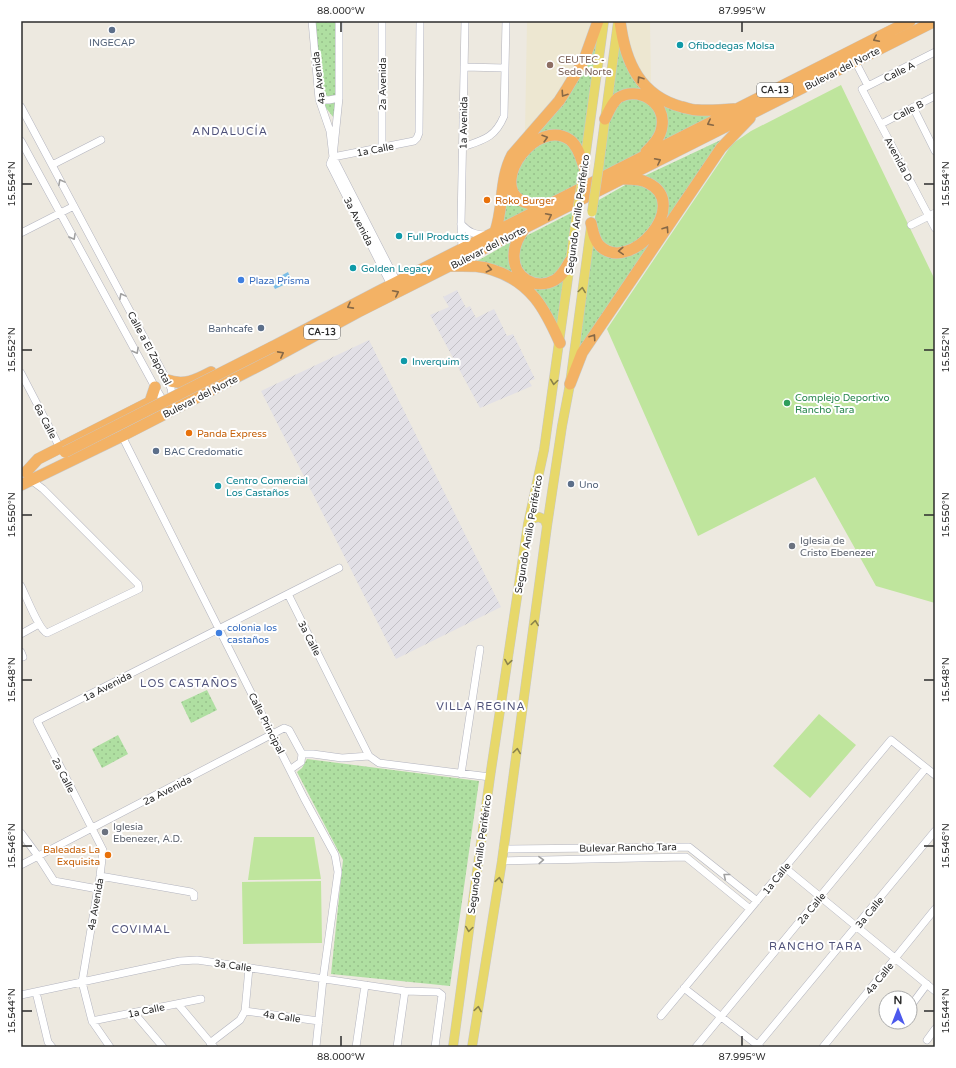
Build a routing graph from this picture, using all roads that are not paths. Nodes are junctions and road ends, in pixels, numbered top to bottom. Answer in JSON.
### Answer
{"nodes":[{"id":1,"x":312,"y":21,"type":"edge"},
{"id":2,"x":339,"y":21,"type":"edge"},
{"id":3,"x":382,"y":21,"type":"edge"},
{"id":4,"x":420,"y":21,"type":"edge"},
{"id":5,"x":465,"y":21,"type":"edge"},
{"id":6,"x":506,"y":21,"type":"edge"},
{"id":7,"x":598,"y":21,"type":"edge"},
{"id":8,"x":604,"y":21,"type":"edge"},
{"id":9,"x":619,"y":21,"type":"edge"},
{"id":10,"x":910,"y":21,"type":"edge"},
{"id":11,"x":935,"y":21,"type":"edge"},
{"id":12,"x":935,"y":52,"type":"edge"},
{"id":13,"x":855,"y":62,"type":"junction"},
{"id":14,"x":464,"y":67,"type":"junction"},
{"id":15,"x":505,"y":68,"type":"junction"},
{"id":16,"x":865,"y":88,"type":"junction"},
{"id":17,"x":935,"y":96,"type":"edge"},
{"id":18,"x":339,"y":98,"type":"junction"},
{"id":19,"x":319,"y":99,"type":"junction"},
{"id":20,"x":21,"y":107,"type":"edge"},
{"id":21,"x":739,"y":108,"type":"junction"},
{"id":22,"x":913,"y":108,"type":"junction"},
{"id":23,"x":760,"y":109,"type":"junction"},
{"id":24,"x":605,"y":119,"type":"junction"},
{"id":25,"x":881,"y":124,"type":"junction"},
{"id":26,"x":100,"y":140,"type":"dead end"},
{"id":27,"x":21,"y":141,"type":"edge"},
{"id":28,"x":382,"y":147,"type":"junction"},
{"id":29,"x":463,"y":147,"type":"junction"},
{"id":30,"x":935,"y":151,"type":"edge"},
{"id":31,"x":333,"y":157,"type":"junction"},
{"id":32,"x":640,"y":158,"type":"junction"},
{"id":33,"x":52,"y":165,"type":"junction"},
{"id":34,"x":583,"y":170,"type":"junction"},
{"id":35,"x":624,"y":179,"type":"junction"},
{"id":36,"x":74,"y":206,"type":"junction"},
{"id":37,"x":547,"y":206,"type":"junction"},
{"id":38,"x":60,"y":213,"type":"junction"},
{"id":39,"x":932,"y":214,"type":"edge"},
{"id":40,"x":592,"y":218,"type":"junction"},
{"id":41,"x":461,"y":224,"type":"junction"},
{"id":42,"x":911,"y":225,"type":"dead end"},
{"id":43,"x":935,"y":228,"type":"edge"},
{"id":44,"x":524,"y":229,"type":"junction"},
{"id":45,"x":21,"y":233,"type":"edge"},
{"id":46,"x":492,"y":234,"type":"junction"},
{"id":47,"x":462,"y":249,"type":"junction"},
{"id":48,"x":570,"y":261,"type":"junction"},
{"id":49,"x":450,"y":266,"type":"junction"},
{"id":50,"x":394,"y":283,"type":"junction"},
{"id":51,"x":560,"y":343,"type":"junction"},
{"id":52,"x":277,"y":345,"type":"junction"},
{"id":53,"x":266,"y":362,"type":"junction"},
{"id":54,"x":21,"y":373,"type":"edge"},
{"id":55,"x":167,"y":380,"type":"junction"},
{"id":56,"x":183,"y":383,"type":"junction"},
{"id":57,"x":570,"y":384,"type":"junction"},
{"id":58,"x":155,"y":387,"type":"junction"},
{"id":59,"x":187,"y":399,"type":"junction"},
{"id":60,"x":150,"y":402,"type":"junction"},
{"id":61,"x":173,"y":406,"type":"junction"},
{"id":62,"x":161,"y":411,"type":"junction"},
{"id":63,"x":122,"y":436,"type":"junction"},
{"id":64,"x":62,"y":450,"type":"junction"},
{"id":65,"x":60,"y":466,"type":"junction"},
{"id":66,"x":25,"y":478,"type":"edge"},
{"id":67,"x":528,"y":524,"type":"junction"},
{"id":68,"x":547,"y":526,"type":"junction"},
{"id":69,"x":339,"y":568,"type":"dead end"},
{"id":70,"x":21,"y":586,"type":"edge"},
{"id":71,"x":288,"y":594,"type":"junction"},
{"id":72,"x":23,"y":595,"type":"edge"},
{"id":73,"x":39,"y":624,"type":"junction"},
{"id":74,"x":219,"y":629,"type":"junction"},
{"id":75,"x":21,"y":634,"type":"edge"},
{"id":76,"x":480,"y":649,"type":"dead end"},
{"id":77,"x":38,"y":721,"type":"joint"},
{"id":78,"x":273,"y":735,"type":"junction"},
{"id":79,"x":302,"y":754,"type":"junction"},
{"id":80,"x":371,"y":758,"type":"junction"},
{"id":81,"x":926,"y":768,"type":"junction"},
{"id":82,"x":291,"y":770,"type":"junction"},
{"id":83,"x":461,"y":774,"type":"junction"},
{"id":84,"x":935,"y":775,"type":"edge"},
{"id":85,"x":490,"y":777,"type":"junction"},
{"id":86,"x":92,"y":829,"type":"junction"},
{"id":87,"x":935,"y":831,"type":"edge"},
{"id":88,"x":21,"y":833,"type":"edge"},
{"id":89,"x":672,"y":846,"type":"junction"},
{"id":90,"x":503,"y":849,"type":"junction"},
{"id":91,"x":38,"y":856,"type":"junction"},
{"id":92,"x":672,"y":857,"type":"junction"},
{"id":93,"x":502,"y":861,"type":"junction"},
{"id":94,"x":21,"y":865,"type":"edge"},
{"id":95,"x":784,"y":867,"type":"junction"},
{"id":96,"x":100,"y":876,"type":"junction"},
{"id":97,"x":98,"y":889,"type":"junction"},
{"id":98,"x":194,"y":897,"type":"dead end"},
{"id":99,"x":820,"y":897,"type":"junction"},
{"id":100,"x":757,"y":901,"type":"junction"},
{"id":101,"x":750,"y":909,"type":"junction"},
{"id":102,"x":935,"y":909,"type":"edge"},
{"id":103,"x":856,"y":926,"type":"junction"},
{"id":104,"x":895,"y":958,"type":"junction"},
{"id":105,"x":249,"y":968,"type":"junction"},
{"id":106,"x":323,"y":979,"type":"junction"},
{"id":107,"x":82,"y":982,"type":"junction"},
{"id":108,"x":927,"y":984,"type":"junction"},
{"id":109,"x":365,"y":985,"type":"junction"},
{"id":110,"x":684,"y":988,"type":"junction"},
{"id":111,"x":405,"y":991,"type":"junction"},
{"id":112,"x":935,"y":991,"type":"edge"},
{"id":113,"x":36,"y":992,"type":"junction"},
{"id":114,"x":21,"y":995,"type":"edge"},
{"id":115,"x":918,"y":996,"type":"edge"},
{"id":116,"x":201,"y":999,"type":"dead end"},
{"id":117,"x":178,"y":1004,"type":"junction"},
{"id":118,"x":245,"y":1011,"type":"junction"},
{"id":119,"x":134,"y":1013,"type":"junction"},
{"id":120,"x":661,"y":1016,"type":"dead end"},
{"id":121,"x":721,"y":1017,"type":"junction"},
{"id":122,"x":92,"y":1021,"type":"junction"},
{"id":123,"x":319,"y":1021,"type":"junction"},
{"id":124,"x":935,"y":1029,"type":"edge"},
{"id":125,"x":927,"y":1040,"type":"dead end"},
{"id":126,"x":212,"y":1045,"type":"edge"},
{"id":127,"x":758,"y":1046,"type":"edge"},
{"id":128,"x":52,"y":1047,"type":"edge"},
{"id":129,"x":110,"y":1047,"type":"edge"},
{"id":130,"x":163,"y":1047,"type":"edge"},
{"id":131,"x":316,"y":1047,"type":"edge"},
{"id":132,"x":356,"y":1047,"type":"edge"},
{"id":133,"x":397,"y":1047,"type":"edge"},
{"id":134,"x":434,"y":1047,"type":"edge"},
{"id":135,"x":453,"y":1047,"type":"edge"},
{"id":136,"x":472,"y":1047,"type":"edge"},
{"id":137,"x":696,"y":1047,"type":"edge"},
{"id":138,"x":823,"y":1047,"type":"edge"}],
"edges":[{"from":1,"to":19,"type":"street","name":"4a Avenida"},
{"from":2,"to":18,"type":"street"},
{"from":3,"to":28,"type":"street","name":"2a Avenida"},
{"from":4,"to":28,"type":"street","name":"1a Calle"},
{"from":5,"to":14,"type":"street","name":"1a Avenida"},
{"from":6,"to":15,"type":"street"},
{"from":7,"to":46,"type":"highway","one_way":true},
{"from":8,"to":34,"type":"main road","name":"Segundo Anillo Periférico"},
{"from":21,"to":9,"type":"highway","one_way":true},
{"from":9,"to":24,"type":"main road","name":"Segundo Anillo Periférico"},
{"from":10,"to":21,"type":"highway","name":"Bulevar del Norte","number":"CA-13","one_way":true},
{"from":11,"to":13,"type":"highway","name":"Bulevar del Norte","number":"CA-13"},
{"from":12,"to":16,"type":"street","name":"Calle A"},
{"from":13,"to":16,"type":"street","name":"Avenida D"},
{"from":13,"to":23,"type":"highway","name":"Bulevar del Norte","number":"CA-13"},
{"from":14,"to":15,"type":"street"},
{"from":14,"to":29,"type":"street","name":"1a Avenida"},
{"from":15,"to":29,"type":"street"},
{"from":16,"to":25,"type":"street","name":"Avenida D"},
{"from":17,"to":22,"type":"street","name":"Calle B"},
{"from":18,"to":19,"type":"street"},
{"from":18,"to":31,"type":"street"},
{"from":19,"to":31,"type":"street","name":"4a Avenida"},
{"from":20,"to":33,"type":"street","name":"Calle a El Zapotal"},
{"from":21,"to":32,"type":"highway","name":"Bulevar del Norte","number":"CA-13","one_way":true},
{"from":22,"to":25,"type":"street","name":"Calle B"},
{"from":22,"to":30,"type":"street"},
{"from":35,"to":23,"type":"highway","name":"Bulevar del Norte","number":"CA-13","one_way":true},
{"from":57,"to":23,"type":"highway","one_way":true},
{"from":24,"to":32,"type":"highway"},
{"from":24,"to":40,"type":"main road","name":"Segundo Anillo Periférico","bridge":true},
{"from":25,"to":39,"type":"street","name":"Avenida D"},
{"from":26,"to":33,"type":"street"},
{"from":27,"to":38,"type":"street","name":"Calle a El Zapotal"},
{"from":28,"to":31,"type":"street","name":"1a Calle"},
{"from":29,"to":41,"type":"street","name":"1a Avenida"},
{"from":31,"to":50,"type":"street","name":"3a Avenida"},
{"from":32,"to":37,"type":"highway","name":"Bulevar del Norte","number":"CA-13"},
{"from":36,"to":33,"type":"street","name":"Calle a El Zapotal","one_way":true},
{"from":37,"to":34,"type":"highway","one_way":true},
{"from":34,"to":48,"type":"main road","name":"Segundo Anillo Periférico","bridge":true},
{"from":35,"to":40,"type":"highway","one_way":true},
{"from":44,"to":35,"type":"highway","name":"Bulevar del Norte","number":"CA-13","one_way":true},
{"from":36,"to":38,"type":"street"},
{"from":55,"to":36,"type":"street","name":"Calle a El Zapotal","one_way":true},
{"from":37,"to":46,"type":"highway","name":"Bulevar del Norte","number":"CA-13"},
{"from":38,"to":45,"type":"street"},
{"from":38,"to":58,"type":"street","name":"Calle a El Zapotal","one_way":true},
{"from":39,"to":42,"type":"street"},
{"from":39,"to":43,"type":"street","name":"Avenida D"},
{"from":57,"to":40,"type":"main road","name":"Segundo Anillo Periférico","one_way":true},
{"from":41,"to":46,"type":"street"},
{"from":41,"to":47,"type":"street","name":"1a Avenida"},
{"from":44,"to":48,"type":"highway"},
{"from":44,"to":49,"type":"highway","name":"Bulevar del Norte","number":"CA-13"},
{"from":46,"to":47,"type":"highway","name":"Bulevar del Norte","number":"CA-13"},
{"from":47,"to":50,"type":"highway","name":"Bulevar del Norte","number":"CA-13"},
{"from":48,"to":51,"type":"main road","name":"Segundo Anillo Periférico"},
{"from":49,"to":51,"type":"highway","one_way":true},
{"from":53,"to":49,"type":"highway","name":"Bulevar del Norte","number":"CA-13","one_way":true},
{"from":50,"to":52,"type":"highway","name":"Bulevar del Norte","number":"CA-13","one_way":true},
{"from":51,"to":67,"type":"main road","name":"Segundo Anillo Periférico","one_way":true},
{"from":52,"to":56,"type":"highway"},
{"from":52,"to":64,"type":"highway","name":"Bulevar del Norte","number":"CA-13","bridge":true},
{"from":53,"to":59,"type":"highway"},
{"from":53,"to":63,"type":"highway","name":"Bulevar del Norte","number":"CA-13"},
{"from":54,"to":64,"type":"street","name":"6a Calle"},
{"from":55,"to":56,"type":"highway"},
{"from":55,"to":61,"type":"street","name":"Calle a El Zapotal"},
{"from":56,"to":59,"type":"highway"},
{"from":57,"to":68,"type":"main road","name":"Segundo Anillo Periférico"},
{"from":58,"to":60,"type":"highway"},
{"from":58,"to":61,"type":"street","name":"Calle a El Zapotal"},
{"from":59,"to":61,"type":"highway"},
{"from":60,"to":62,"type":"highway"},
{"from":60,"to":64,"type":"highway"},
{"from":61,"to":62,"type":"highway"},
{"from":62,"to":65,"type":"highway"},
{"from":63,"to":65,"type":"highway","name":"Bulevar del Norte","number":"CA-13"},
{"from":63,"to":74,"type":"street","name":"Calle Principal"},
{"from":64,"to":66,"type":"highway","name":"Bulevar del Norte","number":"CA-13"},
{"from":65,"to":66,"type":"highway","name":"Bulevar del Norte","number":"CA-13"},
{"from":66,"to":73,"type":"street"},
{"from":67,"to":68,"type":"main road"},
{"from":67,"to":85,"type":"main road","name":"Segundo Anillo Periférico","one_way":true},
{"from":90,"to":68,"type":"main road","name":"Segundo Anillo Periférico","one_way":true},
{"from":69,"to":71,"type":"street","name":"1a Avenida"},
{"from":70,"to":72,"type":"street"},
{"from":71,"to":74,"type":"street","name":"1a Avenida"},
{"from":71,"to":80,"type":"street","name":"3a Calle"},
{"from":72,"to":73,"type":"street"},
{"from":73,"to":75,"type":"street"},
{"from":74,"to":77,"type":"street","name":"1a Avenida"},
{"from":74,"to":78,"type":"street","name":"Calle Principal"},
{"from":76,"to":83,"type":"street"},
{"from":77,"to":86,"type":"street","name":"2a Calle"},
{"from":78,"to":79,"type":"street","name":"2a Avenida"},
{"from":78,"to":82,"type":"street","name":"Calle Principal"},
{"from":78,"to":86,"type":"street","name":"2a Avenida"},
{"from":79,"to":80,"type":"street"},
{"from":79,"to":82,"type":"street"},
{"from":80,"to":83,"type":"street"},
{"from":81,"to":84,"type":"street"},
{"from":81,"to":95,"type":"street","name":"1a Calle"},
{"from":81,"to":99,"type":"street","name":"2a Calle"},
{"from":82,"to":106,"type":"street","name":"Calle Principal"},
{"from":83,"to":85,"type":"street"},
{"from":85,"to":135,"type":"main road","name":"Segundo Anillo Periférico","one_way":true},
{"from":86,"to":91,"type":"street","name":"2a Avenida"},
{"from":86,"to":96,"type":"street","name":"4a Avenida"},
{"from":87,"to":103,"type":"street","name":"3a Calle"},
{"from":88,"to":91,"type":"street"},
{"from":89,"to":90,"type":"street","name":"Bulevar Rancho Tara"},
{"from":89,"to":92,"type":"street"},
{"from":100,"to":89,"type":"street","name":"Bulevar Rancho Tara","one_way":true},
{"from":90,"to":93,"type":"main road","name":"Segundo Anillo Periférico"},
{"from":91,"to":94,"type":"street","name":"2a Avenida"},
{"from":91,"to":97,"type":"street"},
{"from":93,"to":92,"type":"street","name":"Bulevar Rancho Tara","one_way":true},
{"from":92,"to":101,"type":"street","name":"Bulevar Rancho Tara"},
{"from":136,"to":93,"type":"main road","name":"Segundo Anillo Periférico","one_way":true},
{"from":95,"to":99,"type":"street"},
{"from":95,"to":100,"type":"street","name":"1a Calle"},
{"from":96,"to":97,"type":"street","name":"4a Avenida"},
{"from":96,"to":98,"type":"street"},
{"from":97,"to":107,"type":"street","name":"4a Avenida"},
{"from":99,"to":103,"type":"street"},
{"from":99,"to":121,"type":"street","name":"2a Calle"},
{"from":100,"to":101,"type":"street","name":"1a Calle"},
{"from":101,"to":110,"type":"street","name":"1a Calle"},
{"from":102,"to":104,"type":"street","name":"4a Calle"},
{"from":103,"to":104,"type":"street"},
{"from":103,"to":127,"type":"street","name":"3a Calle"},
{"from":104,"to":108,"type":"street"},
{"from":104,"to":138,"type":"street","name":"4a Calle"},
{"from":105,"to":106,"type":"street","name":"3a Calle"},
{"from":105,"to":107,"type":"street","name":"3a Calle"},
{"from":105,"to":118,"type":"street"},
{"from":106,"to":109,"type":"street","name":"3a Calle"},
{"from":106,"to":123,"type":"street"},
{"from":107,"to":113,"type":"street","name":"3a Calle"},
{"from":107,"to":122,"type":"street"},
{"from":108,"to":112,"type":"street"},
{"from":108,"to":115,"type":"street"},
{"from":109,"to":111,"type":"street","name":"3a Calle"},
{"from":109,"to":132,"type":"street"},
{"from":110,"to":120,"type":"street","name":"1a Calle"},
{"from":110,"to":121,"type":"street"},
{"from":111,"to":133,"type":"street"},
{"from":111,"to":134,"type":"street","name":"3a Calle"},
{"from":113,"to":114,"type":"street","name":"3a Calle"},
{"from":113,"to":128,"type":"street"},
{"from":116,"to":117,"type":"street","name":"1a Calle"},
{"from":117,"to":119,"type":"street","name":"1a Calle"},
{"from":117,"to":126,"type":"street"},
{"from":118,"to":123,"type":"street","name":"4a Calle"},
{"from":118,"to":126,"type":"street"},
{"from":119,"to":122,"type":"street","name":"1a Calle"},
{"from":119,"to":130,"type":"street"},
{"from":121,"to":127,"type":"street"},
{"from":121,"to":137,"type":"street","name":"2a Calle"},
{"from":122,"to":129,"type":"street"},
{"from":123,"to":131,"type":"street"},
{"from":124,"to":125,"type":"street"}]}
